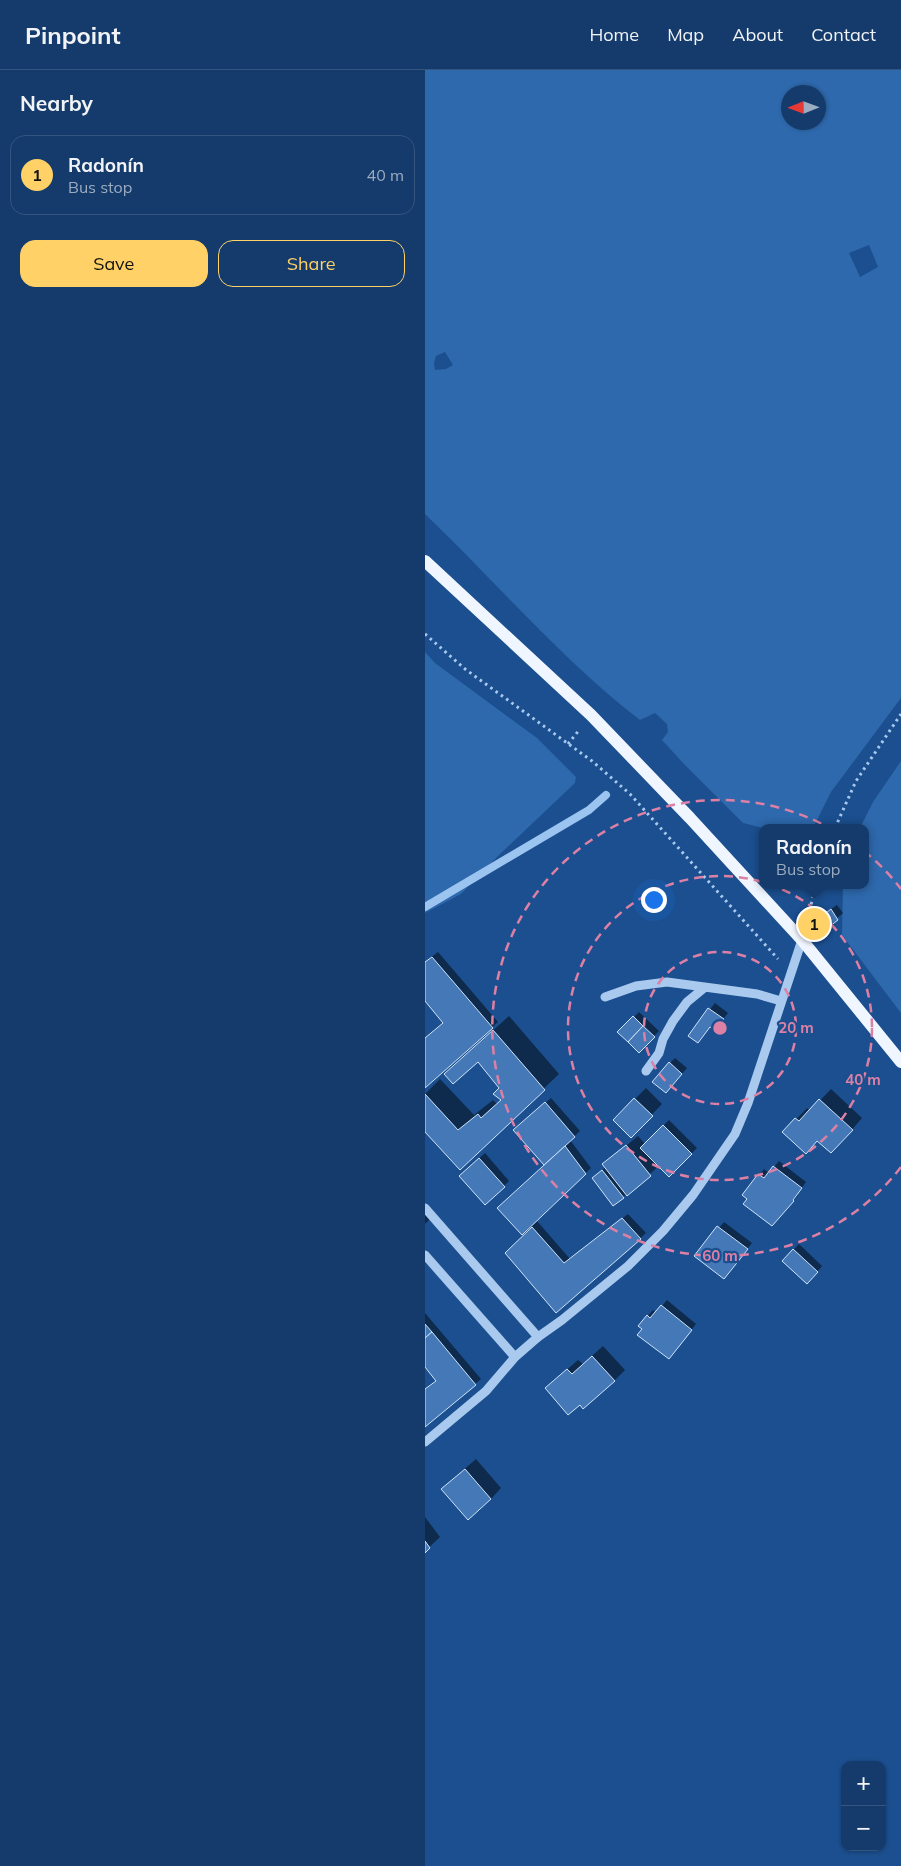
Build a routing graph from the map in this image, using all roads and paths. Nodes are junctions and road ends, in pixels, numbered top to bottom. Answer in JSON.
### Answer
{"nodes":[{"id":1,"x":425,"y":561,"type":"edge"},
{"id":2,"x":425,"y":634,"type":"edge"},
{"id":3,"x":901,"y":714,"type":"edge"},
{"id":4,"x":837,"y":824,"type":"edge"},
{"id":5,"x":815,"y":889,"type":"edge"},
{"id":6,"x":802,"y":940,"type":"junction"},
{"id":7,"x":790,"y":972,"type":"junction"},
{"id":8,"x":704,"y":988,"type":"junction"},
{"id":9,"x":605,"y":997,"type":"dead end"},
{"id":10,"x":781,"y":1001,"type":"junction"},
{"id":11,"x":901,"y":1062,"type":"edge"},
{"id":12,"x":646,"y":1070,"type":"dead end"},
{"id":13,"x":425,"y":1208,"type":"edge"},
{"id":14,"x":425,"y":1254,"type":"edge"},
{"id":15,"x":538,"y":1337,"type":"junction"},
{"id":16,"x":515,"y":1358,"type":"junction"},
{"id":17,"x":425,"y":1442,"type":"edge"}],
"edges":[{"from":1,"to":6,"type":"main road"},
{"from":2,"to":7,"type":"path"},
{"from":3,"to":4,"type":"path"},
{"from":5,"to":6,"type":"path"},
{"from":6,"to":7,"type":"street"},
{"from":6,"to":11,"type":"main road"},
{"from":7,"to":10,"type":"street"},
{"from":8,"to":9,"type":"street"},
{"from":8,"to":10,"type":"street"},
{"from":8,"to":12,"type":"street"},
{"from":10,"to":15,"type":"street"},
{"from":13,"to":15,"type":"street"},
{"from":14,"to":16,"type":"street"},
{"from":15,"to":16,"type":"street"},
{"from":16,"to":17,"type":"street"}]}
